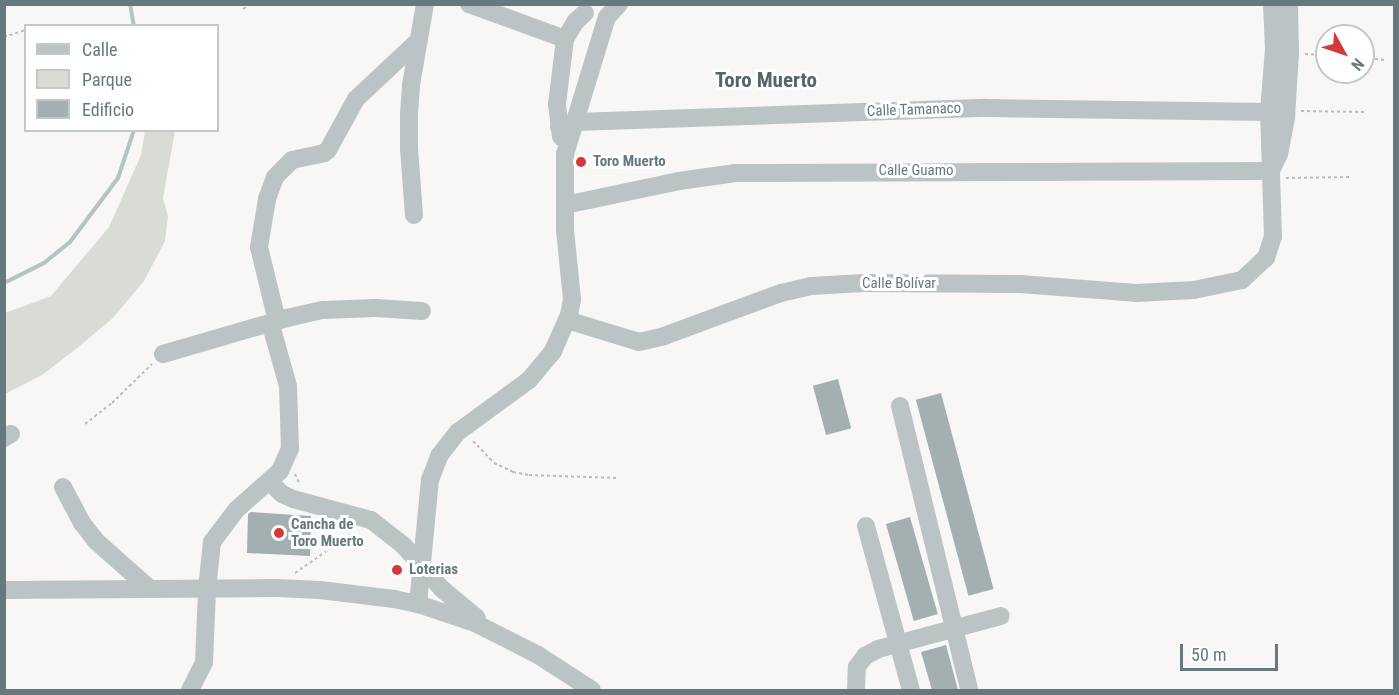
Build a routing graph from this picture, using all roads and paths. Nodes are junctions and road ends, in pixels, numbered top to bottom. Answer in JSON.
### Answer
{"nodes":[{"id":1,"x":251,"y":4,"type":"edge"},
{"id":2,"x":425,"y":4,"type":"edge"},
{"id":3,"x":469,"y":4,"type":"edge"},
{"id":4,"x":1272,"y":4,"type":"edge"},
{"id":5,"x":1289,"y":4,"type":"edge"},
{"id":6,"x":243,"y":9,"type":"dead end"},
{"id":7,"x":584,"y":9,"type":"edge"},
{"id":8,"x":613,"y":11,"type":"edge"},
{"id":9,"x":24,"y":31,"type":"edge"},
{"id":10,"x":4,"y":37,"type":"edge"},
{"id":11,"x":565,"y":39,"type":"junction"},
{"id":12,"x":417,"y":42,"type":"junction"},
{"id":13,"x":1290,"y":52,"type":"junction"},
{"id":14,"x":1315,"y":55,"type":"edge"},
{"id":15,"x":1375,"y":59,"type":"edge"},
{"id":16,"x":1386,"y":60,"type":"dead end"},
{"id":17,"x":1280,"y":86,"type":"junction"},
{"id":18,"x":1278,"y":111,"type":"junction"},
{"id":19,"x":1366,"y":112,"type":"dead end"},
{"id":20,"x":567,"y":124,"type":"junction"},
{"id":21,"x":1271,"y":175,"type":"junction"},
{"id":22,"x":1350,"y":177,"type":"dead end"},
{"id":23,"x":565,"y":205,"type":"junction"},
{"id":24,"x":414,"y":215,"type":"dead end"},
{"id":25,"x":422,"y":311,"type":"dead end"},
{"id":26,"x":567,"y":320,"type":"junction"},
{"id":27,"x":273,"y":322,"type":"junction"},
{"id":28,"x":163,"y":354,"type":"joint"},
{"id":29,"x":900,"y":406,"type":"dead end"},
{"id":30,"x":85,"y":424,"type":"dead end"},
{"id":31,"x":462,"y":428,"type":"junction"},
{"id":32,"x":290,"y":448,"type":"junction"},
{"id":33,"x":617,"y":478,"type":"dead end"},
{"id":34,"x":269,"y":481,"type":"junction"},
{"id":35,"x":63,"y":487,"type":"dead end"},
{"id":36,"x":315,"y":504,"type":"junction"},
{"id":37,"x":371,"y":520,"type":"junction"},
{"id":38,"x":866,"y":526,"type":"dead end"},
{"id":39,"x":424,"y":566,"type":"junction"},
{"id":40,"x":269,"y":588,"type":"junction"},
{"id":41,"x":150,"y":589,"type":"junction"},
{"id":42,"x":207,"y":589,"type":"junction"},
{"id":43,"x":4,"y":590,"type":"edge"},
{"id":44,"x":418,"y":604,"type":"junction"},
{"id":45,"x":1001,"y":616,"type":"dead end"},
{"id":46,"x":954,"y":629,"type":"junction"},
{"id":47,"x":512,"y":641,"type":"junction"},
{"id":48,"x":899,"y":644,"type":"junction"},
{"id":49,"x":190,"y":690,"type":"edge"},
{"id":50,"x":592,"y":690,"type":"edge"},
{"id":51,"x":856,"y":690,"type":"edge"},
{"id":52,"x":910,"y":690,"type":"edge"},
{"id":53,"x":969,"y":690,"type":"edge"}],
"edges":[{"from":1,"to":6,"type":"path"},
{"from":2,"to":12,"type":"street"},
{"from":3,"to":11,"type":"street"},
{"from":4,"to":17,"type":"street"},
{"from":5,"to":13,"type":"street"},
{"from":7,"to":8,"type":"street"},
{"from":7,"to":11,"type":"street"},
{"from":8,"to":20,"type":"street"},
{"from":9,"to":10,"type":"path"},
{"from":11,"to":20,"type":"street"},
{"from":12,"to":24,"type":"street"},
{"from":12,"to":27,"type":"street"},
{"from":13,"to":14,"type":"path"},
{"from":13,"to":17,"type":"street"},
{"from":15,"to":16,"type":"path"},
{"from":17,"to":18,"type":"street"},
{"from":18,"to":19,"type":"path"},
{"from":18,"to":20,"type":"street","name":"Calle Tamanaco"},
{"from":18,"to":21,"type":"street"},
{"from":20,"to":23,"type":"street"},
{"from":21,"to":22,"type":"path"},
{"from":21,"to":23,"type":"street","name":"Calle Guamo"},
{"from":21,"to":26,"type":"street","name":"Calle Bolívar"},
{"from":23,"to":26,"type":"street"},
{"from":25,"to":27,"type":"street"},
{"from":26,"to":31,"type":"street"},
{"from":27,"to":28,"type":"street"},
{"from":27,"to":32,"type":"street"},
{"from":28,"to":30,"type":"path"},
{"from":29,"to":46,"type":"street"},
{"from":31,"to":33,"type":"path"},
{"from":31,"to":39,"type":"street"},
{"from":32,"to":34,"type":"street"},
{"from":32,"to":36,"type":"path"},
{"from":34,"to":36,"type":"street"},
{"from":34,"to":42,"type":"street"},
{"from":35,"to":41,"type":"street"},
{"from":36,"to":37,"type":"street"},
{"from":37,"to":39,"type":"street"},
{"from":37,"to":40,"type":"path"},
{"from":38,"to":48,"type":"street"},
{"from":39,"to":44,"type":"street"},
{"from":39,"to":47,"type":"street"},
{"from":40,"to":42,"type":"street"},
{"from":40,"to":44,"type":"street"},
{"from":41,"to":42,"type":"street"},
{"from":41,"to":43,"type":"street"},
{"from":42,"to":49,"type":"street"},
{"from":44,"to":47,"type":"street"},
{"from":45,"to":46,"type":"street"},
{"from":46,"to":48,"type":"street"},
{"from":46,"to":53,"type":"street"},
{"from":47,"to":50,"type":"street"},
{"from":48,"to":51,"type":"street"},
{"from":48,"to":52,"type":"street"}]}
